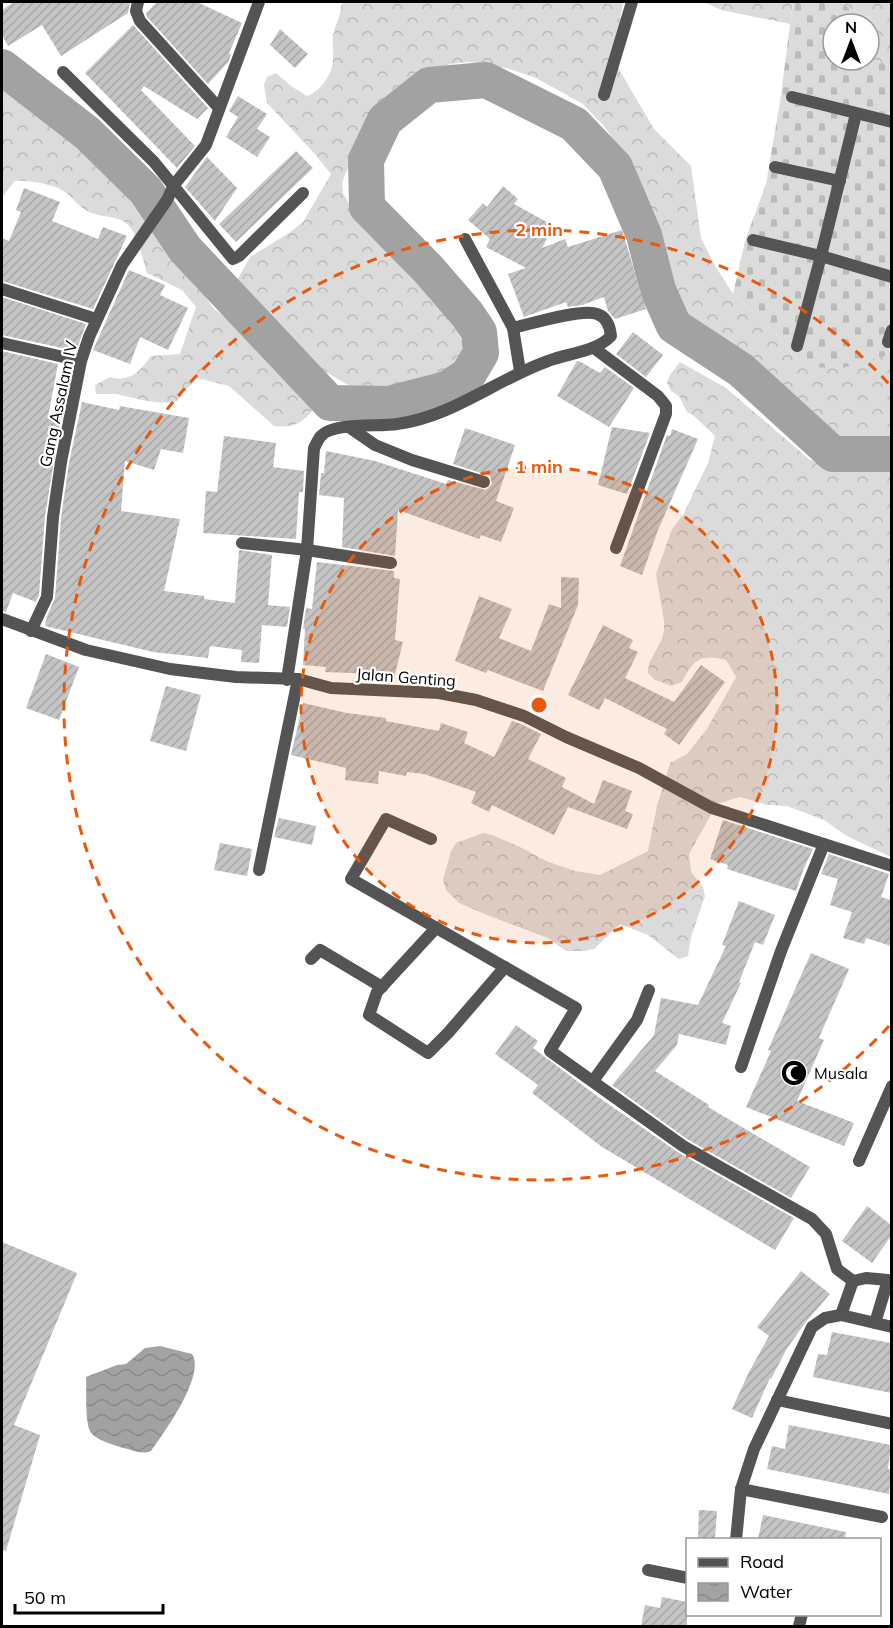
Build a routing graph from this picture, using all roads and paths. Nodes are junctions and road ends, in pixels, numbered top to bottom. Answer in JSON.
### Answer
{"nodes":[{"id":1,"x":138,"y":2,"type":"edge"},
{"id":2,"x":259,"y":2,"type":"edge"},
{"id":3,"x":632,"y":2,"type":"edge"},
{"id":4,"x":63,"y":72,"type":"dead end"},
{"id":5,"x":603,"y":96,"type":"dead end"},
{"id":6,"x":792,"y":98,"type":"dead end"},
{"id":7,"x":219,"y":108,"type":"junction"},
{"id":8,"x":856,"y":114,"type":"junction"},
{"id":9,"x":891,"y":122,"type":"edge"},
{"id":10,"x":776,"y":167,"type":"dead end"},
{"id":11,"x":840,"y":181,"type":"junction"},
{"id":12,"x":174,"y":185,"type":"junction"},
{"id":13,"x":303,"y":193,"type":"dead end"},
{"id":14,"x":465,"y":239,"type":"dead end"},
{"id":15,"x":753,"y":240,"type":"dead end"},
{"id":16,"x":821,"y":256,"type":"junction"},
{"id":17,"x":891,"y":277,"type":"edge"},
{"id":18,"x":2,"y":289,"type":"edge"},
{"id":19,"x":96,"y":319,"type":"junction"},
{"id":20,"x":513,"y":328,"type":"junction"},
{"id":21,"x":891,"y":330,"type":"edge"},
{"id":22,"x":888,"y":342,"type":"dead end"},
{"id":23,"x":2,"y":343,"type":"edge"},
{"id":24,"x":797,"y":346,"type":"dead end"},
{"id":25,"x":594,"y":348,"type":"junction"},
{"id":26,"x":81,"y":361,"type":"junction"},
{"id":27,"x":520,"y":371,"type":"junction"},
{"id":28,"x":349,"y":427,"type":"junction"},
{"id":29,"x":484,"y":482,"type":"dead end"},
{"id":30,"x":242,"y":543,"type":"dead end"},
{"id":31,"x":616,"y":548,"type":"dead end"},
{"id":32,"x":307,"y":550,"type":"junction"},
{"id":33,"x":391,"y":563,"type":"dead end"},
{"id":34,"x":2,"y":619,"type":"edge"},
{"id":35,"x":31,"y":631,"type":"junction"},
{"id":36,"x":292,"y":680,"type":"junction"},
{"id":37,"x":431,"y":839,"type":"dead end"},
{"id":38,"x":824,"y":844,"type":"junction"},
{"id":39,"x":891,"y":866,"type":"edge"},
{"id":40,"x":259,"y":870,"type":"dead end"},
{"id":41,"x":436,"y":928,"type":"junction"},
{"id":42,"x":311,"y":958,"type":"dead end"},
{"id":43,"x":505,"y":967,"type":"junction"},
{"id":44,"x":382,"y":987,"type":"junction"},
{"id":45,"x":649,"y":990,"type":"dead end"},
{"id":46,"x":741,"y":1066,"type":"dead end"},
{"id":47,"x":593,"y":1081,"type":"junction"},
{"id":48,"x":891,"y":1086,"type":"edge"},
{"id":49,"x":859,"y":1161,"type":"dead end"},
{"id":50,"x":853,"y":1281,"type":"junction"},
{"id":51,"x":841,"y":1315,"type":"junction"},
{"id":52,"x":875,"y":1323,"type":"junction"},
{"id":53,"x":891,"y":1327,"type":"edge"},
{"id":54,"x":777,"y":1400,"type":"junction"},
{"id":55,"x":891,"y":1424,"type":"edge"},
{"id":56,"x":741,"y":1489,"type":"junction"},
{"id":57,"x":882,"y":1517,"type":"dead end"},
{"id":58,"x":736,"y":1538,"type":"edge"},
{"id":59,"x":648,"y":1570,"type":"dead end"},
{"id":60,"x":686,"y":1578,"type":"edge"}],
"edges":[{"from":1,"to":7,"type":"street"},
{"from":2,"to":7,"type":"street","name":"Gang Assalam IV"},
{"from":3,"to":5,"type":"street"},
{"from":4,"to":12,"type":"street"},
{"from":6,"to":8,"type":"street"},
{"from":7,"to":12,"type":"street","name":"Gang Assalam IV"},
{"from":8,"to":9,"type":"street"},
{"from":8,"to":11,"type":"street"},
{"from":10,"to":11,"type":"street"},
{"from":11,"to":16,"type":"street"},
{"from":12,"to":13,"type":"street"},
{"from":12,"to":19,"type":"street","name":"Gang Assalam IV"},
{"from":14,"to":20,"type":"street"},
{"from":15,"to":16,"type":"street"},
{"from":16,"to":17,"type":"street"},
{"from":16,"to":24,"type":"street"},
{"from":18,"to":19,"type":"street"},
{"from":19,"to":26,"type":"street","name":"Gang Assalam IV"},
{"from":20,"to":25,"type":"street"},
{"from":20,"to":27,"type":"street"},
{"from":21,"to":22,"type":"street"},
{"from":23,"to":26,"type":"street"},
{"from":25,"to":27,"type":"street"},
{"from":25,"to":31,"type":"street"},
{"from":26,"to":35,"type":"street","name":"Gang Assalam IV"},
{"from":27,"to":28,"type":"street"},
{"from":28,"to":29,"type":"street"},
{"from":28,"to":32,"type":"street"},
{"from":30,"to":32,"type":"street"},
{"from":32,"to":33,"type":"street"},
{"from":32,"to":36,"type":"street"},
{"from":34,"to":35,"type":"street","name":"Jalan Genting"},
{"from":35,"to":36,"type":"street","name":"Jalan Genting"},
{"from":36,"to":38,"type":"street","name":"Jalan Genting"},
{"from":36,"to":40,"type":"street"},
{"from":37,"to":41,"type":"street"},
{"from":38,"to":39,"type":"street","name":"Jalan Genting"},
{"from":38,"to":46,"type":"street"},
{"from":41,"to":43,"type":"street"},
{"from":41,"to":44,"type":"street"},
{"from":42,"to":44,"type":"street"},
{"from":43,"to":44,"type":"street"},
{"from":43,"to":47,"type":"street"},
{"from":45,"to":47,"type":"street"},
{"from":47,"to":50,"type":"street"},
{"from":48,"to":49,"type":"street"},
{"from":50,"to":51,"type":"street"},
{"from":50,"to":52,"type":"street"},
{"from":51,"to":52,"type":"street"},
{"from":51,"to":54,"type":"street"},
{"from":52,"to":53,"type":"street"},
{"from":54,"to":55,"type":"street"},
{"from":54,"to":56,"type":"street"},
{"from":56,"to":57,"type":"street"},
{"from":56,"to":58,"type":"street"},
{"from":59,"to":60,"type":"street"}]}
